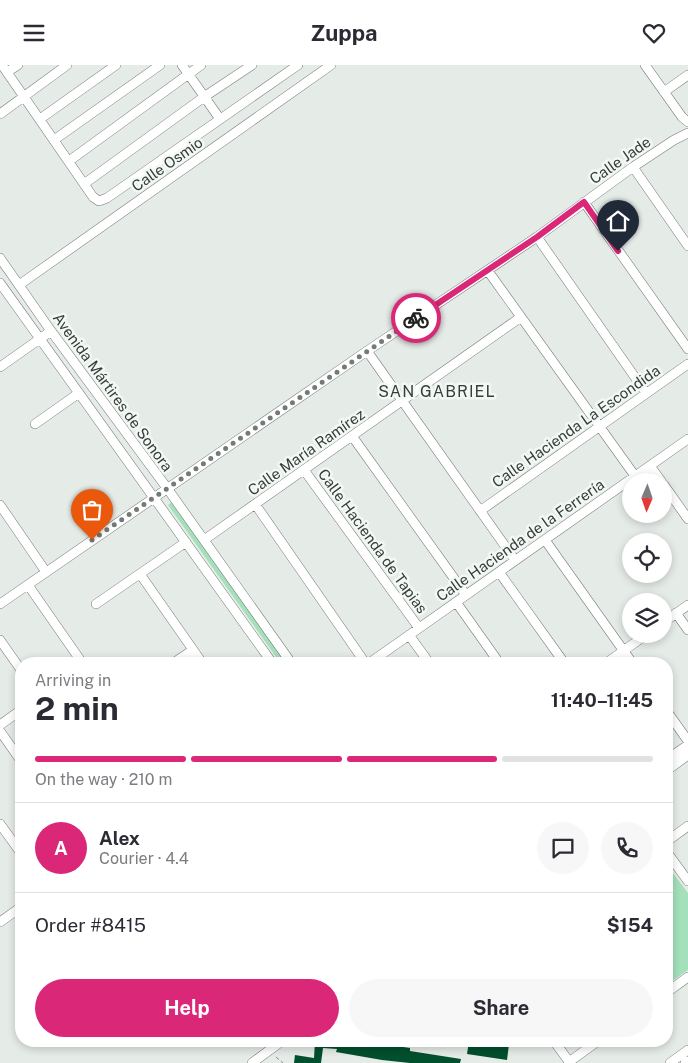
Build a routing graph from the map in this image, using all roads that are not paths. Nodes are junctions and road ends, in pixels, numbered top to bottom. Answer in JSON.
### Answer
{"nodes":[{"id":1,"x":18,"y":65,"type":"edge"},
{"id":2,"x":67,"y":65,"type":"edge"},
{"id":3,"x":116,"y":65,"type":"edge"},
{"id":4,"x":160,"y":65,"type":"edge"},
{"id":5,"x":182,"y":65,"type":"edge"},
{"id":6,"x":201,"y":65,"type":"edge"},
{"id":7,"x":252,"y":65,"type":"edge"},
{"id":8,"x":298,"y":65,"type":"edge"},
{"id":9,"x":331,"y":65,"type":"edge"},
{"id":10,"x":645,"y":65,"type":"edge"},
{"id":11,"x":5,"y":69,"type":"edge"},
{"id":12,"x":188,"y":74,"type":"junction"},
{"id":13,"x":688,"y":75,"type":"edge"},
{"id":14,"x":664,"y":92,"type":"junction"},
{"id":15,"x":24,"y":97,"type":"junction"},
{"id":16,"x":204,"y":97,"type":"junction"},
{"id":17,"x":0,"y":114,"type":"edge"},
{"id":18,"x":40,"y":119,"type":"junction"},
{"id":19,"x":220,"y":119,"type":"junction"},
{"id":20,"x":685,"y":119,"type":"edge"},
{"id":21,"x":688,"y":134,"type":"edge"},
{"id":22,"x":54,"y":140,"type":"junction"},
{"id":23,"x":69,"y":161,"type":"junction"},
{"id":24,"x":633,"y":167,"type":"junction"},
{"id":25,"x":84,"y":184,"type":"junction"},
{"id":26,"x":584,"y":202,"type":"junction"},
{"id":27,"x":537,"y":237,"type":"junction"},
{"id":28,"x":688,"y":246,"type":"edge"},
{"id":29,"x":0,"y":257,"type":"edge"},
{"id":30,"x":488,"y":271,"type":"junction"},
{"id":31,"x":0,"y":284,"type":"edge"},
{"id":32,"x":19,"y":285,"type":"junction"},
{"id":33,"x":521,"y":317,"type":"junction"},
{"id":34,"x":51,"y":331,"type":"junction"},
{"id":35,"x":40,"y":339,"type":"junction"},
{"id":36,"x":688,"y":349,"type":"edge"},
{"id":37,"x":367,"y":351,"type":"junction"},
{"id":38,"x":688,"y":364,"type":"edge"},
{"id":39,"x":0,"y":367,"type":"edge"},
{"id":40,"x":79,"y":393,"type":"junction"},
{"id":41,"x":646,"y":393,"type":"junction"},
{"id":42,"x":402,"y":401,"type":"junction"},
{"id":43,"x":35,"y":424,"type":"dead end"},
{"id":44,"x":599,"y":426,"type":"junction"},
{"id":45,"x":352,"y":436,"type":"junction"},
{"id":46,"x":688,"y":439,"type":"edge"},
{"id":47,"x":650,"y":466,"type":"junction"},
{"id":48,"x":304,"y":470,"type":"junction"},
{"id":49,"x":633,"y":473,"type":"edge"},
{"id":50,"x":640,"y":473,"type":"edge"},
{"id":51,"x":655,"y":473,"type":"edge"},
{"id":52,"x":622,"y":485,"type":"edge"},
{"id":53,"x":167,"y":488,"type":"junction"},
{"id":54,"x":672,"y":496,"type":"edge"},
{"id":55,"x":154,"y":498,"type":"junction"},
{"id":56,"x":255,"y":504,"type":"junction"},
{"id":57,"x":0,"y":505,"type":"edge"},
{"id":58,"x":480,"y":511,"type":"junction"},
{"id":59,"x":688,"y":519,"type":"edge"},
{"id":60,"x":204,"y":540,"type":"junction"},
{"id":61,"x":545,"y":540,"type":"junction"},
{"id":62,"x":186,"y":542,"type":"junction"},
{"id":63,"x":515,"y":560,"type":"junction"},
{"id":64,"x":46,"y":572,"type":"junction"},
{"id":65,"x":499,"y":572,"type":"junction"},
{"id":66,"x":140,"y":574,"type":"junction"},
{"id":67,"x":28,"y":585,"type":"junction"},
{"id":68,"x":466,"y":595,"type":"junction"},
{"id":69,"x":456,"y":602,"type":"junction"},
{"id":70,"x":0,"y":604,"type":"edge"},
{"id":71,"x":96,"y":604,"type":"dead end"},
{"id":72,"x":688,"y":605,"type":"edge"},
{"id":73,"x":676,"y":613,"type":"junction"},
{"id":74,"x":672,"y":616,"type":"edge"},
{"id":75,"x":419,"y":628,"type":"junction"},
{"id":76,"x":688,"y":630,"type":"edge"},
{"id":77,"x":409,"y":635,"type":"junction"},
{"id":78,"x":0,"y":640,"type":"edge"},
{"id":79,"x":635,"y":643,"type":"edge"},
{"id":80,"x":193,"y":650,"type":"junction"},
{"id":81,"x":624,"y":651,"type":"junction"},
{"id":82,"x":78,"y":657,"type":"edge"},
{"id":83,"x":182,"y":657,"type":"edge"},
{"id":84,"x":198,"y":657,"type":"edge"},
{"id":85,"x":265,"y":657,"type":"edge"},
{"id":86,"x":287,"y":657,"type":"edge"},
{"id":87,"x":362,"y":657,"type":"edge"},
{"id":88,"x":377,"y":657,"type":"edge"},
{"id":89,"x":425,"y":657,"type":"edge"},
{"id":90,"x":495,"y":657,"type":"edge"},
{"id":91,"x":560,"y":657,"type":"edge"},
{"id":92,"x":615,"y":657,"type":"edge"},
{"id":93,"x":628,"y":657,"type":"edge"},
{"id":94,"x":15,"y":661,"type":"edge"},
{"id":95,"x":15,"y":714,"type":"edge"},
{"id":96,"x":673,"y":720,"type":"edge"},
{"id":97,"x":0,"y":725,"type":"edge"},
{"id":98,"x":0,"y":731,"type":"edge"},
{"id":99,"x":688,"y":741,"type":"edge"},
{"id":100,"x":688,"y":745,"type":"edge"},
{"id":101,"x":15,"y":752,"type":"edge"},
{"id":102,"x":688,"y":755,"type":"edge"},
{"id":103,"x":673,"y":756,"type":"edge"},
{"id":104,"x":673,"y":766,"type":"edge"},
{"id":105,"x":0,"y":824,"type":"edge"},
{"id":106,"x":688,"y":826,"type":"edge"},
{"id":107,"x":673,"y":837,"type":"edge"},
{"id":108,"x":15,"y":845,"type":"edge"},
{"id":109,"x":673,"y":861,"type":"edge"},
{"id":110,"x":688,"y":881,"type":"edge"},
{"id":111,"x":15,"y":910,"type":"edge"},
{"id":112,"x":2,"y":917,"type":"edge"},
{"id":113,"x":688,"y":977,"type":"edge"},
{"id":114,"x":673,"y":987,"type":"edge"},
{"id":115,"x":274,"y":1047,"type":"edge"},
{"id":116,"x":558,"y":1047,"type":"edge"},
{"id":117,"x":590,"y":1047,"type":"edge"},
{"id":118,"x":688,"y":1050,"type":"edge"},
{"id":119,"x":688,"y":1061,"type":"edge"},
{"id":120,"x":252,"y":1063,"type":"edge"},
{"id":121,"x":570,"y":1063,"type":"edge"},
{"id":122,"x":670,"y":1063,"type":"edge"},
{"id":123,"x":685,"y":1063,"type":"edge"}],
"edges":[{"from":1,"to":11,"type":"street"},
{"from":2,"to":15,"type":"street"},
{"from":3,"to":18,"type":"street"},
{"from":4,"to":22,"type":"street"},
{"from":5,"to":12,"type":"street"},
{"from":6,"to":12,"type":"street"},
{"from":7,"to":16,"type":"street"},
{"from":8,"to":19,"type":"street"},
{"from":9,"to":32,"type":"street","name":"Calle Osmio"},
{"from":10,"to":14,"type":"street"},
{"from":11,"to":15,"type":"street"},
{"from":12,"to":16,"type":"street"},
{"from":12,"to":23,"type":"street"},
{"from":13,"to":14,"type":"street"},
{"from":14,"to":20,"type":"street"},
{"from":15,"to":17,"type":"street"},
{"from":15,"to":18,"type":"street"},
{"from":16,"to":19,"type":"street"},
{"from":16,"to":25,"type":"street"},
{"from":18,"to":22,"type":"street"},
{"from":19,"to":25,"type":"street"},
{"from":20,"to":21,"type":"street"},
{"from":21,"to":24,"type":"street","name":"Calle Jade"},
{"from":22,"to":23,"type":"street"},
{"from":23,"to":25,"type":"street"},
{"from":24,"to":26,"type":"street","name":"Calle Jade"},
{"from":24,"to":28,"type":"street"},
{"from":26,"to":27,"type":"street","name":"Calle Jade"},
{"from":26,"to":36,"type":"street"},
{"from":27,"to":30,"type":"street","name":"Calle Jade"},
{"from":27,"to":41,"type":"street"},
{"from":29,"to":32,"type":"street","name":"Avenida Mártires de Sonora"},
{"from":30,"to":33,"type":"street"},
{"from":30,"to":37,"type":"street","name":"Calle Jade"},
{"from":31,"to":35,"type":"street","name":"Avenida Mártires de Sonora"},
{"from":32,"to":34,"type":"street","name":"Avenida Mártires de Sonora"},
{"from":33,"to":42,"type":"street","name":"Calle María Ramírez"},
{"from":33,"to":44,"type":"street"},
{"from":34,"to":35,"type":"street"},
{"from":34,"to":53,"type":"street","name":"Avenida Mártires de Sonora"},
{"from":35,"to":39,"type":"street"},
{"from":35,"to":40,"type":"street","name":"Avenida Mártires de Sonora"},
{"from":37,"to":42,"type":"street"},
{"from":37,"to":53,"type":"street","name":"Calle Jade"},
{"from":38,"to":41,"type":"street","name":"Calle Hacienda La Escondida"},
{"from":40,"to":43,"type":"street"},
{"from":40,"to":55,"type":"street","name":"Avenida Mártires de Sonora"},
{"from":41,"to":44,"type":"street","name":"Calle Hacienda La Escondida"},
{"from":42,"to":45,"type":"street","name":"Calle María Ramírez"},
{"from":42,"to":58,"type":"street"},
{"from":44,"to":49,"type":"street"},
{"from":44,"to":58,"type":"street","name":"Calle Hacienda La Escondida"},
{"from":45,"to":48,"type":"street","name":"Calle María Ramírez"},
{"from":45,"to":68,"type":"street"},
{"from":46,"to":47,"type":"street","name":"Calle Hacienda de la Ferrería"},
{"from":47,"to":50,"type":"street","name":"Calle Hacienda de la Ferrería"},
{"from":47,"to":51,"type":"street"},
{"from":48,"to":56,"type":"street","name":"Calle María Ramírez"},
{"from":48,"to":75,"type":"street","name":"Calle Hacienda de Tapias"},
{"from":52,"to":61,"type":"street","name":"Calle Hacienda de la Ferrería"},
{"from":53,"to":55,"type":"street","name":"Calle Jade"},
{"from":53,"to":60,"type":"street","name":"Avenida Mártires de Sonora"},
{"from":54,"to":59,"type":"street"},
{"from":55,"to":62,"type":"street","name":"Avenida Mártires de Sonora"},
{"from":55,"to":64,"type":"street","name":"Calle Jade"},
{"from":56,"to":60,"type":"street","name":"Calle María Ramírez"},
{"from":56,"to":87,"type":"street"},
{"from":57,"to":64,"type":"street"},
{"from":58,"to":63,"type":"street"},
{"from":60,"to":86,"type":"street","name":"Avenida Mártires de Sonora"},
{"from":61,"to":63,"type":"street","name":"Calle Hacienda de la Ferrería"},
{"from":61,"to":81,"type":"street"},
{"from":62,"to":66,"type":"street"},
{"from":62,"to":85,"type":"street","name":"Avenida Mártires de Sonora"},
{"from":63,"to":65,"type":"street","name":"Calle Hacienda de la Ferrería"},
{"from":64,"to":67,"type":"street","name":"Calle Jade"},
{"from":65,"to":68,"type":"street","name":"Calle Hacienda de la Ferrería"},
{"from":65,"to":91,"type":"street"},
{"from":66,"to":71,"type":"street"},
{"from":66,"to":80,"type":"street"},
{"from":67,"to":70,"type":"street","name":"Calle Jade"},
{"from":67,"to":82,"type":"street"},
{"from":68,"to":69,"type":"street","name":"Calle Hacienda de la Ferrería"},
{"from":69,"to":75,"type":"street","name":"Calle Hacienda de la Ferrería"},
{"from":69,"to":90,"type":"street"},
{"from":72,"to":73,"type":"street"},
{"from":73,"to":74,"type":"street"},
{"from":73,"to":76,"type":"street"},
{"from":75,"to":77,"type":"street","name":"Calle Hacienda de la Ferrería"},
{"from":77,"to":88,"type":"street","name":"Calle Hacienda de la Ferrería"},
{"from":77,"to":89,"type":"street","name":"Calle Hacienda de Tapias"},
{"from":78,"to":94,"type":"street"},
{"from":79,"to":81,"type":"street"},
{"from":80,"to":83,"type":"street"},
{"from":80,"to":84,"type":"street"},
{"from":81,"to":92,"type":"street"},
{"from":81,"to":93,"type":"street"},
{"from":95,"to":97,"type":"street"},
{"from":96,"to":99,"type":"street"},
{"from":98,"to":101,"type":"street"},
{"from":100,"to":103,"type":"street"},
{"from":102,"to":104,"type":"street"},
{"from":105,"to":108,"type":"street"},
{"from":106,"to":107,"type":"street"},
{"from":109,"to":110,"type":"street"},
{"from":111,"to":112,"type":"street"},
{"from":113,"to":114,"type":"street"},
{"from":115,"to":120,"type":"street"},
{"from":116,"to":121,"type":"street"},
{"from":117,"to":121,"type":"street"},
{"from":118,"to":122,"type":"street"},
{"from":119,"to":123,"type":"street"}]}
